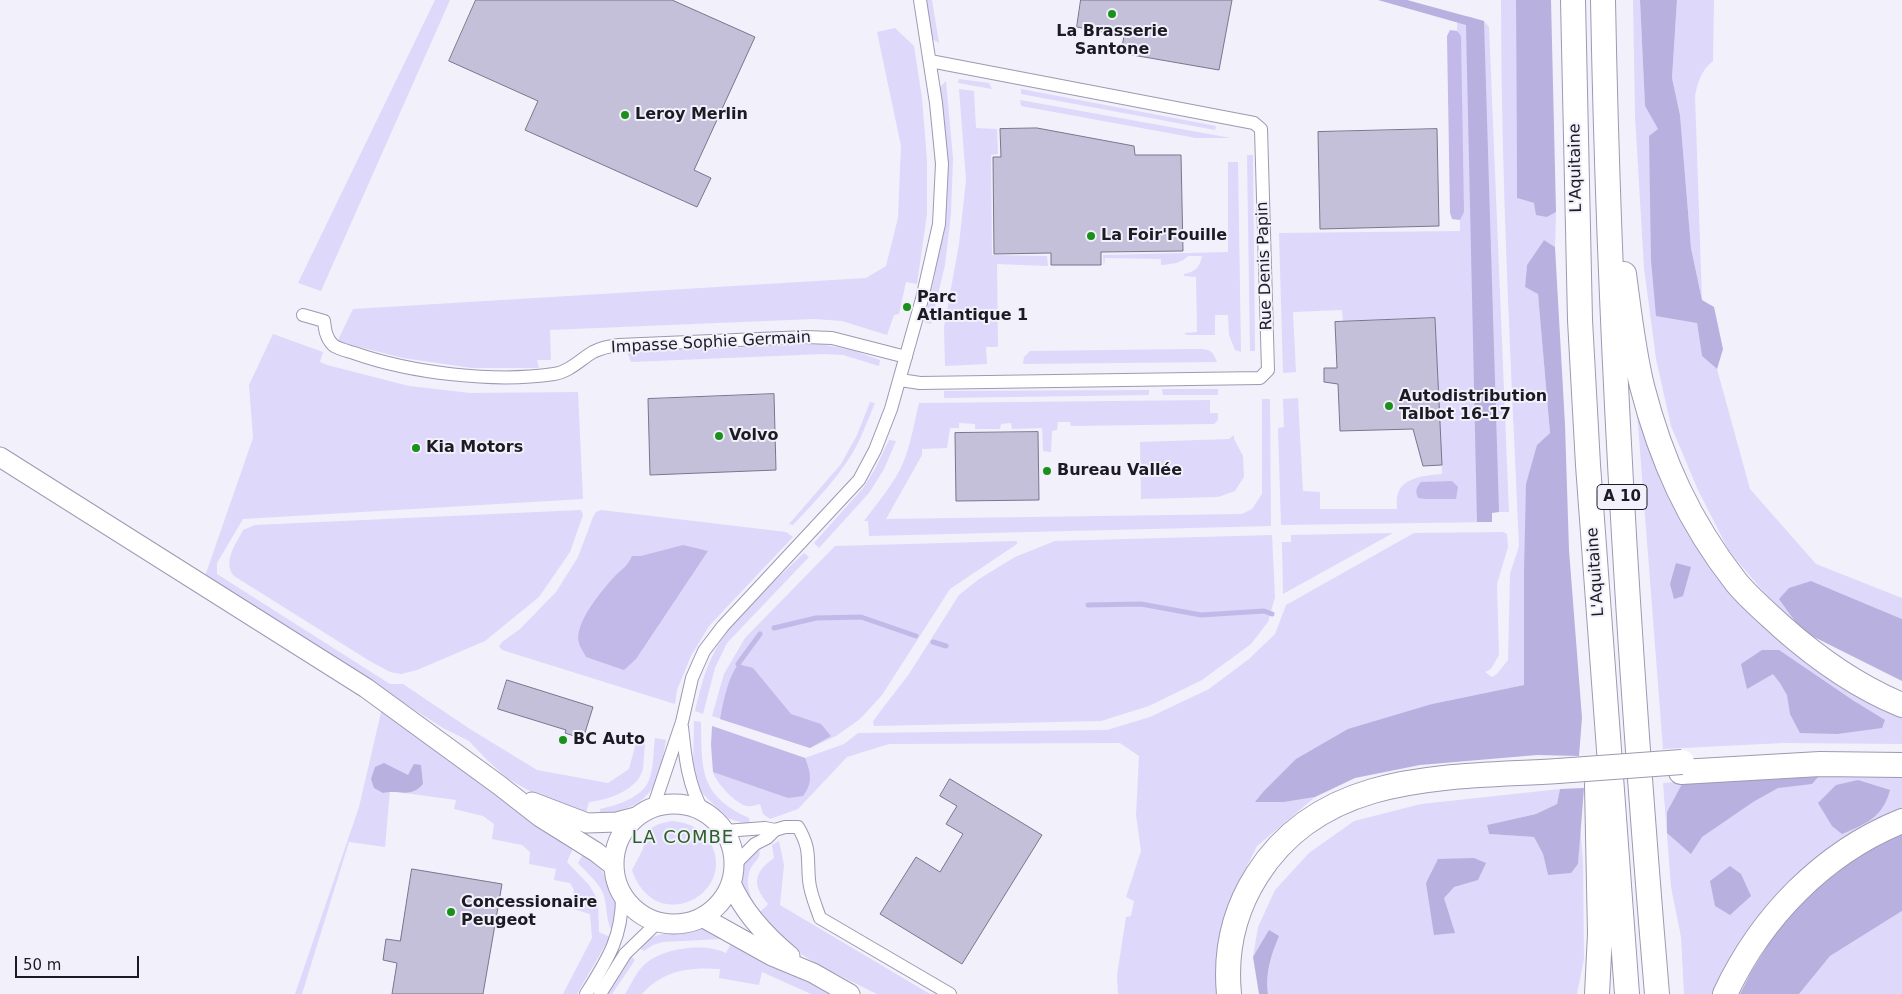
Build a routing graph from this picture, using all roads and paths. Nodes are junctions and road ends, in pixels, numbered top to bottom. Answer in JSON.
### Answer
{"nodes":[{"id":1,"x":920,"y":0,"type":"edge"},
{"id":2,"x":1573,"y":0,"type":"edge"},
{"id":3,"x":1603,"y":0,"type":"edge"},
{"id":4,"x":930,"y":61,"type":"junction"},
{"id":5,"x":1606,"y":139,"type":"junction"},
{"id":6,"x":304,"y":315,"type":"dead end"},
{"id":7,"x":906,"y":357,"type":"junction"},
{"id":8,"x":900,"y":380,"type":"junction"},
{"id":9,"x":0,"y":457,"type":"edge"},
{"id":10,"x":1598,"y":604,"type":"junction"},
{"id":11,"x":1902,"y":705,"type":"edge"},
{"id":12,"x":682,"y":722,"type":"junction"},
{"id":13,"x":1902,"y":755,"type":"edge"},
{"id":14,"x":1902,"y":765,"type":"edge"},
{"id":15,"x":1682,"y":767,"type":"junction"},
{"id":16,"x":1558,"y":777,"type":"junction"},
{"id":17,"x":499,"y":785,"type":"junction"},
{"id":18,"x":644,"y":812,"type":"junction"},
{"id":19,"x":703,"y":812,"type":"junction"},
{"id":20,"x":1902,"y":821,"type":"edge"},
{"id":21,"x":775,"y":830,"type":"junction"},
{"id":22,"x":724,"y":831,"type":"junction"},
{"id":23,"x":614,"y":866,"type":"junction"},
{"id":24,"x":733,"y":874,"type":"junction"},
{"id":25,"x":622,"y":893,"type":"junction"},
{"id":26,"x":702,"y":917,"type":"junction"},
{"id":27,"x":658,"y":922,"type":"junction"},
{"id":28,"x":813,"y":973,"type":"junction"},
{"id":29,"x":586,"y":994,"type":"edge"},
{"id":30,"x":600,"y":994,"type":"edge"},
{"id":31,"x":850,"y":994,"type":"edge"},
{"id":32,"x":950,"y":994,"type":"edge"},
{"id":33,"x":1229,"y":994,"type":"edge"},
{"id":34,"x":1243,"y":994,"type":"edge"},
{"id":35,"x":1597,"y":994,"type":"edge"},
{"id":36,"x":1627,"y":994,"type":"edge"},
{"id":37,"x":1657,"y":994,"type":"edge"},
{"id":38,"x":1725,"y":994,"type":"edge"}],
"edges":[{"from":1,"to":4,"type":"street"},
{"from":2,"to":10,"type":"highway","name":"L'Aquitaine","number":"A 10"},
{"from":3,"to":5,"type":"highway","name":"L'Aquitaine","number":"A 10"},
{"from":4,"to":7,"type":"street"},
{"from":4,"to":8,"type":"street","name":"Rue Denis Papin"},
{"from":5,"to":11,"type":"highway"},
{"from":5,"to":37,"type":"highway","name":"L'Aquitaine","number":"A 10"},
{"from":6,"to":7,"type":"street","name":"Impasse Sophie Germain"},
{"from":7,"to":8,"type":"street"},
{"from":8,"to":12,"type":"street"},
{"from":9,"to":17,"type":"street"},
{"from":10,"to":35,"type":"highway"},
{"from":10,"to":36,"type":"highway","name":"L'Aquitaine","number":"A 10"},
{"from":12,"to":18,"type":"street"},
{"from":12,"to":19,"type":"street"},
{"from":13,"to":15,"type":"highway"},
{"from":14,"to":15,"type":"highway"},
{"from":15,"to":16,"type":"highway","bridge":true},
{"from":16,"to":33,"type":"highway"},
{"from":16,"to":34,"type":"highway"},
{"from":17,"to":18,"type":"street"},
{"from":17,"to":23,"type":"street"},
{"from":18,"to":19,"type":"street"},
{"from":18,"to":23,"type":"street"},
{"from":19,"to":22,"type":"street"},
{"from":20,"to":38,"type":"highway"},
{"from":21,"to":22,"type":"street"},
{"from":21,"to":24,"type":"street"},
{"from":21,"to":32,"type":"street"},
{"from":22,"to":24,"type":"street"},
{"from":23,"to":25,"type":"street"},
{"from":24,"to":26,"type":"street"},
{"from":24,"to":28,"type":"street"},
{"from":25,"to":27,"type":"street"},
{"from":25,"to":29,"type":"street"},
{"from":26,"to":27,"type":"street"},
{"from":26,"to":28,"type":"street"},
{"from":27,"to":30,"type":"street"},
{"from":28,"to":31,"type":"street"}]}
